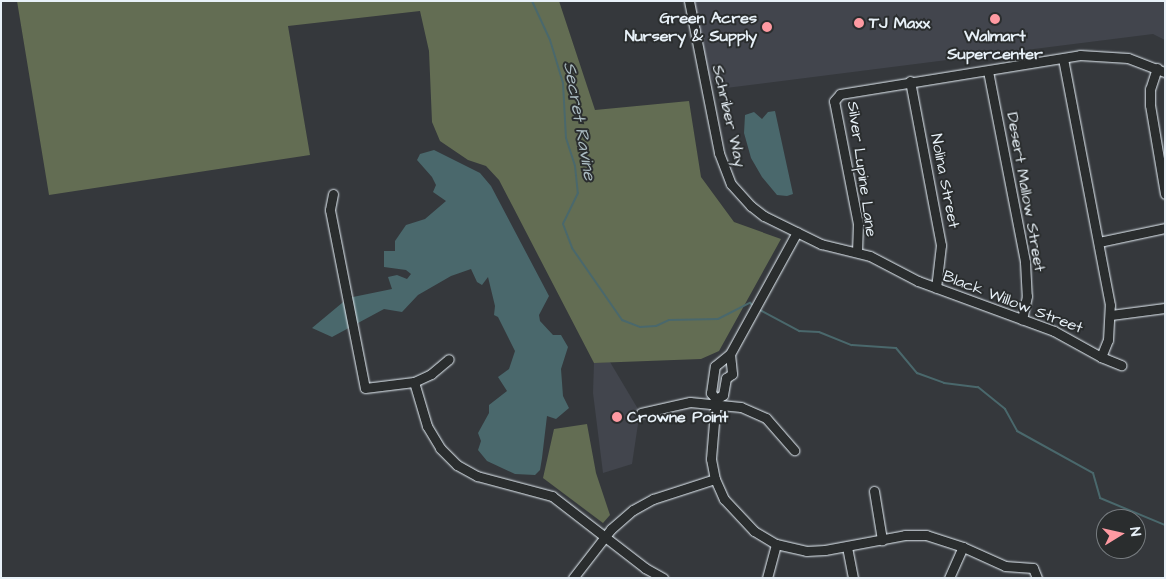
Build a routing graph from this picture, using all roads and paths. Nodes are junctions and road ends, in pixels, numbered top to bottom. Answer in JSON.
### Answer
{"nodes":[{"id":1,"x":689,"y":1,"type":"edge"},
{"id":2,"x":1063,"y":58,"type":"junction"},
{"id":3,"x":1161,"y":70,"type":"edge"},
{"id":4,"x":988,"y":71,"type":"junction"},
{"id":5,"x":910,"y":81,"type":"junction"},
{"id":6,"x":333,"y":194,"type":"dead end"},
{"id":7,"x":1165,"y":194,"type":"edge"},
{"id":8,"x":1165,"y":228,"type":"edge"},
{"id":9,"x":797,"y":232,"type":"junction"},
{"id":10,"x":1099,"y":242,"type":"junction"},
{"id":11,"x":857,"y":252,"type":"junction"},
{"id":12,"x":936,"y":288,"type":"junction"},
{"id":13,"x":1165,"y":308,"type":"edge"},
{"id":14,"x":1111,"y":315,"type":"junction"},
{"id":15,"x":1022,"y":319,"type":"junction"},
{"id":16,"x":730,"y":354,"type":"junction"},
{"id":17,"x":1101,"y":357,"type":"junction"},
{"id":18,"x":449,"y":359,"type":"dead end"},
{"id":19,"x":1121,"y":365,"type":"dead end"},
{"id":20,"x":715,"y":373,"type":"junction"},
{"id":21,"x":726,"y":378,"type":"junction"},
{"id":22,"x":414,"y":382,"type":"junction"},
{"id":23,"x":716,"y":401,"type":"junction"},
{"id":24,"x":641,"y":413,"type":"dead end"},
{"id":25,"x":794,"y":450,"type":"dead end"},
{"id":26,"x":715,"y":480,"type":"junction"},
{"id":27,"x":874,"y":491,"type":"dead end"},
{"id":28,"x":605,"y":537,"type":"junction"},
{"id":29,"x":882,"y":540,"type":"junction"},
{"id":30,"x":776,"y":544,"type":"junction"},
{"id":31,"x":847,"y":546,"type":"junction"},
{"id":32,"x":963,"y":547,"type":"junction"},
{"id":33,"x":573,"y":578,"type":"edge"},
{"id":34,"x":663,"y":578,"type":"edge"},
{"id":35,"x":767,"y":578,"type":"edge"},
{"id":36,"x":853,"y":578,"type":"edge"},
{"id":37,"x":949,"y":578,"type":"edge"},
{"id":38,"x":1037,"y":578,"type":"edge"}],
"edges":[{"from":1,"to":9,"type":"street","name":"Schriber Way"},
{"from":2,"to":3,"type":"street","name":"Silver Lupine Lane"},
{"from":2,"to":4,"type":"street","name":"Silver Lupine Lane"},
{"from":2,"to":10,"type":"street"},
{"from":3,"to":7,"type":"street"},
{"from":4,"to":5,"type":"street","name":"Silver Lupine Lane"},
{"from":4,"to":15,"type":"street","name":"Desert Mallow Street"},
{"from":5,"to":11,"type":"street","name":"Silver Lupine Lane"},
{"from":5,"to":12,"type":"street","name":"Nolina Street"},
{"from":6,"to":22,"type":"street"},
{"from":8,"to":10,"type":"street"},
{"from":9,"to":11,"type":"street","name":"Black Willow Street"},
{"from":9,"to":16,"type":"street"},
{"from":10,"to":14,"type":"street"},
{"from":11,"to":12,"type":"street","name":"Black Willow Street"},
{"from":12,"to":15,"type":"street","name":"Black Willow Street"},
{"from":13,"to":14,"type":"street"},
{"from":14,"to":17,"type":"street"},
{"from":15,"to":17,"type":"street","name":"Black Willow Street"},
{"from":16,"to":20,"type":"street"},
{"from":16,"to":21,"type":"street"},
{"from":17,"to":19,"type":"street","name":"Black Willow Street"},
{"from":18,"to":22,"type":"street"},
{"from":20,"to":21,"type":"street"},
{"from":20,"to":23,"type":"street"},
{"from":21,"to":23,"type":"street"},
{"from":22,"to":28,"type":"street"},
{"from":23,"to":24,"type":"street"},
{"from":23,"to":25,"type":"street"},
{"from":23,"to":26,"type":"street"},
{"from":26,"to":28,"type":"street"},
{"from":26,"to":30,"type":"street"},
{"from":27,"to":29,"type":"street"},
{"from":28,"to":33,"type":"street"},
{"from":28,"to":34,"type":"street"},
{"from":29,"to":31,"type":"street"},
{"from":29,"to":32,"type":"street"},
{"from":30,"to":31,"type":"street"},
{"from":30,"to":35,"type":"street"},
{"from":31,"to":36,"type":"street"},
{"from":32,"to":37,"type":"street"},
{"from":32,"to":38,"type":"street"}]}
